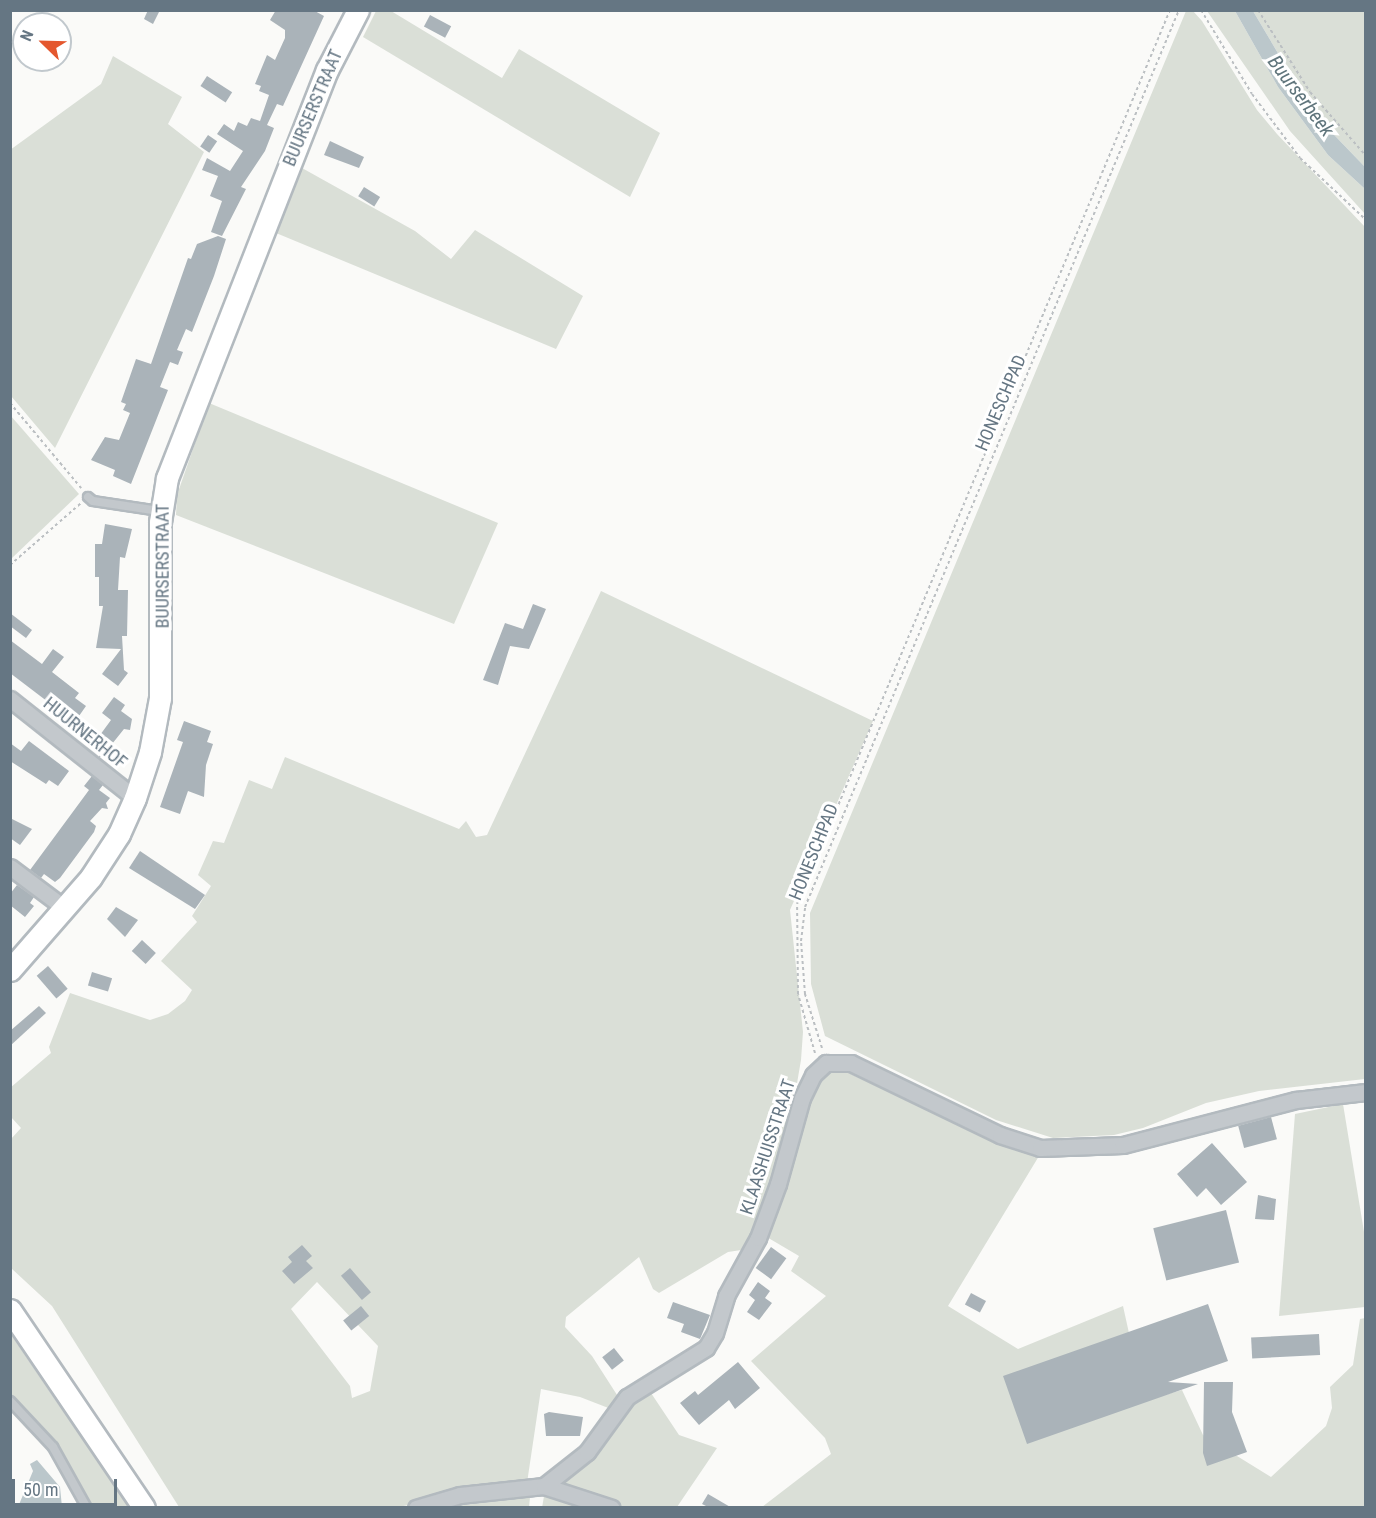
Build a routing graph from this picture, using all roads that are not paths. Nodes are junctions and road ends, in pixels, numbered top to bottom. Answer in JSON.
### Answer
{"nodes":[{"id":1,"x":358,"y":10,"type":"edge"},
{"id":2,"x":88,"y":497,"type":"road end"},
{"id":3,"x":161,"y":511,"type":"junction"},
{"id":4,"x":10,"y":699,"type":"edge"},
{"id":5,"x":135,"y":798,"type":"junction"},
{"id":6,"x":10,"y":867,"type":"edge"},
{"id":7,"x":66,"y":909,"type":"junction"},
{"id":8,"x":10,"y":970,"type":"edge"},
{"id":9,"x":1365,"y":1092,"type":"edge"},
{"id":10,"x":10,"y":1310,"type":"edge"},
{"id":11,"x":10,"y":1401,"type":"edge"},
{"id":12,"x":544,"y":1486,"type":"junction"},
{"id":13,"x":87,"y":1508,"type":"edge"},
{"id":14,"x":144,"y":1508,"type":"edge"},
{"id":15,"x":416,"y":1508,"type":"edge"},
{"id":16,"x":612,"y":1508,"type":"edge"}],
"edges":[{"from":1,"to":3,"type":"main road","name":"BUURSERSTRAAT"},
{"from":2,"to":3,"type":"lane"},
{"from":3,"to":5,"type":"main road","name":"BUURSERSTRAAT"},
{"from":4,"to":5,"type":"street","name":"HUURNERHOF"},
{"from":5,"to":7,"type":"main road","name":"BUURSERSTRAAT"},
{"from":6,"to":7,"type":"street"},
{"from":7,"to":8,"type":"main road","name":"BUURSERSTRAAT"},
{"from":9,"to":12,"type":"street","name":"KLAASHUISSTRAAT"},
{"from":10,"to":14,"type":"main road"},
{"from":11,"to":13,"type":"lane"},
{"from":12,"to":15,"type":"street"},
{"from":12,"to":16,"type":"street"}]}
